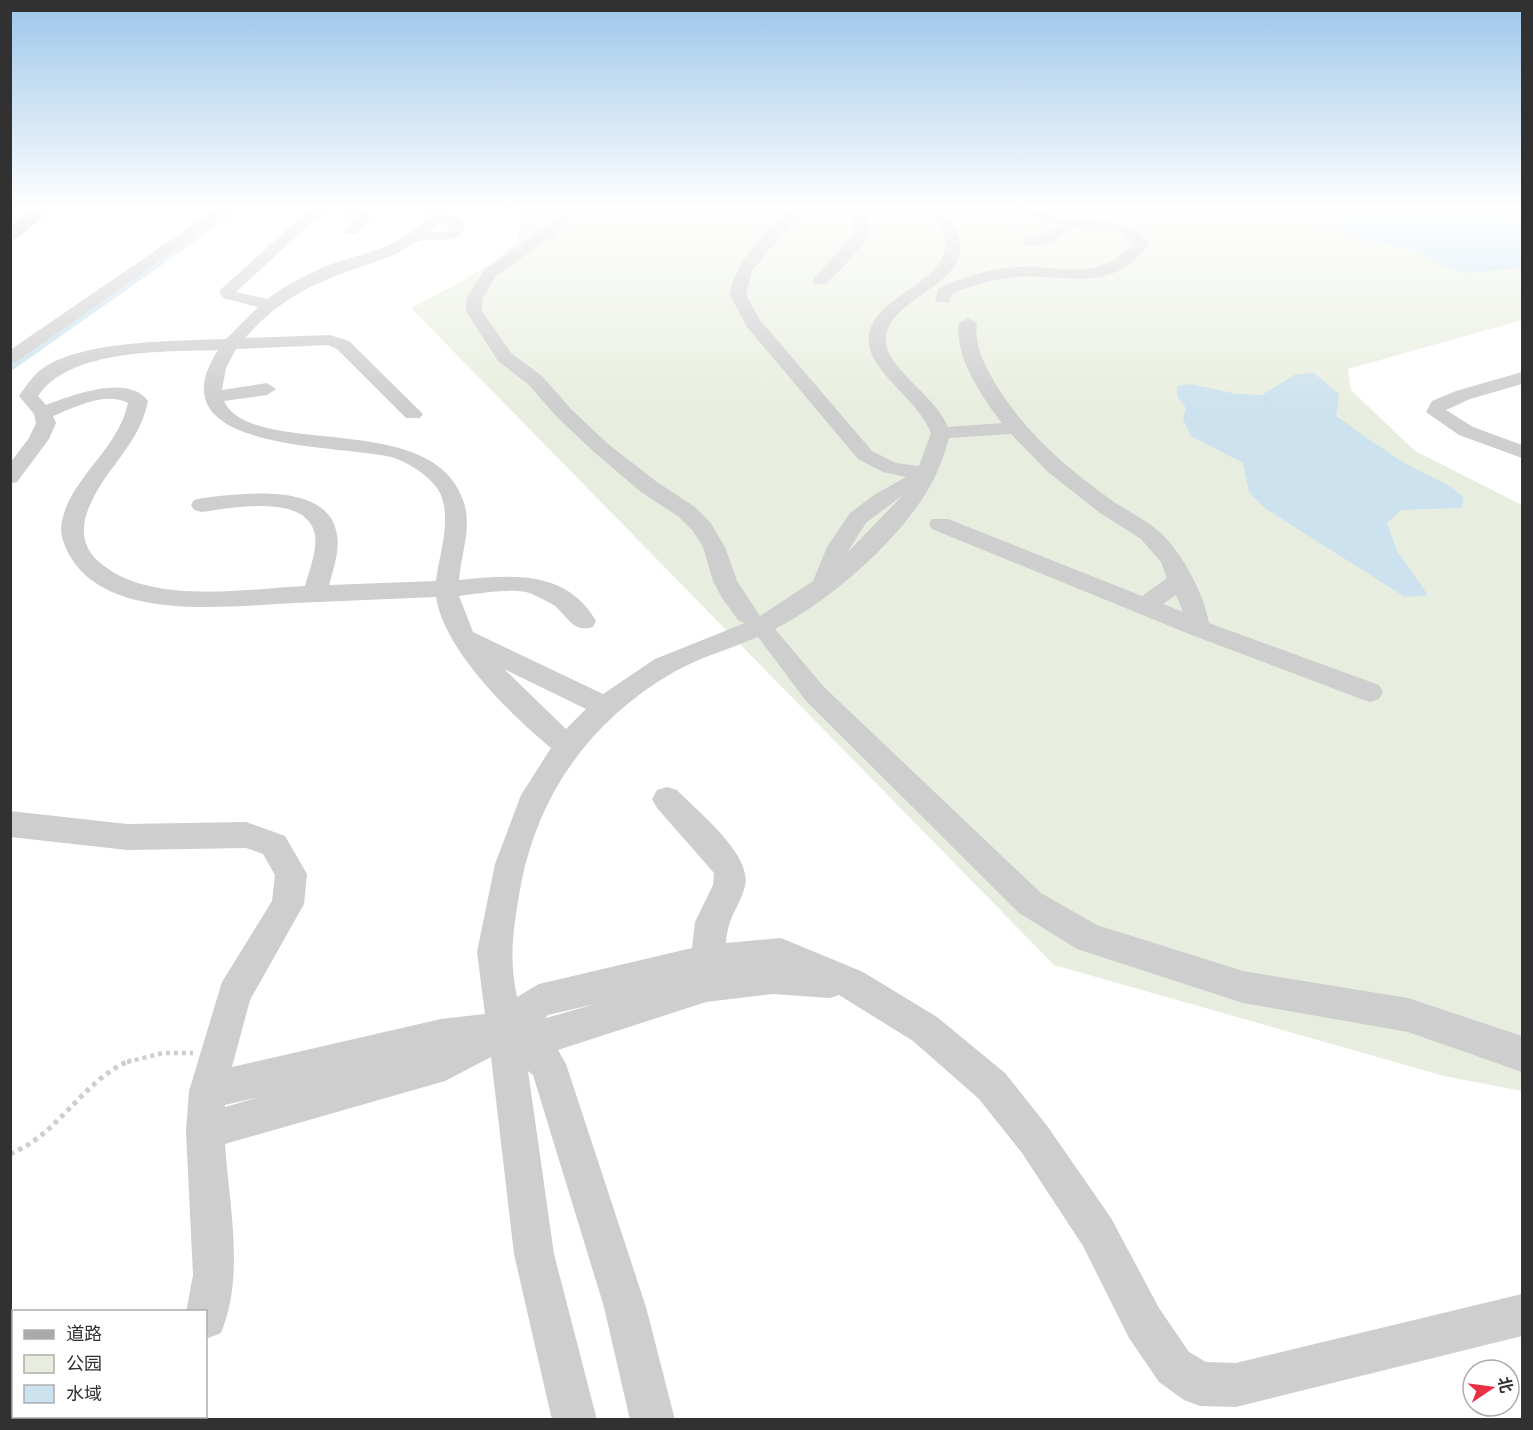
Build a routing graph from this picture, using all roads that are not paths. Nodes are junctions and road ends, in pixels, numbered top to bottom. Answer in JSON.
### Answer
{"nodes":[{"id":1,"x":132,"y":274,"type":"edge"},
{"id":2,"x":246,"y":274,"type":"edge"},
{"id":3,"x":324,"y":274,"type":"edge"},
{"id":4,"x":490,"y":274,"type":"edge"},
{"id":5,"x":742,"y":274,"type":"edge"},
{"id":6,"x":826,"y":274,"type":"edge"},
{"id":7,"x":917,"y":274,"type":"edge"},
{"id":8,"x":940,"y":274,"type":"edge"},
{"id":9,"x":1006,"y":274,"type":"edge"},
{"id":10,"x":1047,"y":274,"type":"edge"},
{"id":11,"x":1097,"y":274,"type":"edge"},
{"id":12,"x":820,"y":280,"type":"dead end"},
{"id":13,"x":943,"y":299,"type":"dead end"},
{"id":14,"x":901,"y":300,"type":"junction"},
{"id":15,"x":268,"y":304,"type":"junction"},
{"id":16,"x":968,"y":323,"type":"dead end"},
{"id":17,"x":228,"y":345,"type":"junction"},
{"id":18,"x":10,"y":358,"type":"edge"},
{"id":19,"x":1522,"y":378,"type":"edge"},
{"id":20,"x":267,"y":389,"type":"dead end"},
{"id":21,"x":212,"y":397,"type":"junction"},
{"id":22,"x":1002,"y":410,"type":"junction"},
{"id":23,"x":43,"y":413,"type":"junction"},
{"id":24,"x":413,"y":414,"type":"dead end"},
{"id":25,"x":938,"y":426,"type":"junction"},
{"id":26,"x":1016,"y":428,"type":"junction"},
{"id":27,"x":1522,"y":452,"type":"edge"},
{"id":28,"x":927,"y":474,"type":"junction"},
{"id":29,"x":10,"y":478,"type":"edge"},
{"id":30,"x":202,"y":505,"type":"dead end"},
{"id":31,"x":940,"y":524,"type":"dead end"},
{"id":32,"x":1180,"y":580,"type":"junction"},
{"id":33,"x":447,"y":589,"type":"junction"},
{"id":34,"x":315,"y":596,"type":"junction"},
{"id":35,"x":1146,"y":605,"type":"junction"},
{"id":36,"x":584,"y":621,"type":"dead end"},
{"id":37,"x":1198,"y":628,"type":"junction"},
{"id":38,"x":464,"y":638,"type":"junction"},
{"id":39,"x":526,"y":670,"type":"junction"},
{"id":40,"x":503,"y":687,"type":"junction"},
{"id":41,"x":1370,"y":692,"type":"dead end"},
{"id":42,"x":605,"y":707,"type":"junction"},
{"id":43,"x":567,"y":745,"type":"junction"},
{"id":44,"x":667,"y":799,"type":"dead end"},
{"id":45,"x":10,"y":824,"type":"edge"},
{"id":46,"x":706,"y":973,"type":"junction"},
{"id":47,"x":505,"y":1029,"type":"junction"},
{"id":48,"x":1522,"y":1054,"type":"edge"},
{"id":49,"x":207,"y":1090,"type":"junction"},
{"id":50,"x":205,"y":1131,"type":"junction"},
{"id":51,"x":207,"y":1313,"type":"edge"},
{"id":52,"x":1522,"y":1315,"type":"edge"},
{"id":53,"x":575,"y":1419,"type":"edge"},
{"id":54,"x":653,"y":1419,"type":"edge"}],
"edges":[{"from":1,"to":18,"type":"street"},
{"from":2,"to":15,"type":"street"},
{"from":3,"to":15,"type":"street"},
{"from":4,"to":48,"type":"street"},
{"from":5,"to":28,"type":"street"},
{"from":6,"to":12,"type":"street"},
{"from":7,"to":14,"type":"street"},
{"from":8,"to":14,"type":"street"},
{"from":9,"to":13,"type":"street"},
{"from":10,"to":11,"type":"street"},
{"from":14,"to":25,"type":"street"},
{"from":15,"to":17,"type":"street"},
{"from":16,"to":22,"type":"street"},
{"from":17,"to":21,"type":"street"},
{"from":17,"to":23,"type":"street"},
{"from":17,"to":24,"type":"street"},
{"from":19,"to":27,"type":"street"},
{"from":20,"to":21,"type":"street"},
{"from":21,"to":33,"type":"street"},
{"from":22,"to":25,"type":"street"},
{"from":22,"to":26,"type":"street"},
{"from":23,"to":29,"type":"street"},
{"from":23,"to":34,"type":"street"},
{"from":25,"to":26,"type":"street"},
{"from":25,"to":28,"type":"street"},
{"from":26,"to":32,"type":"street"},
{"from":28,"to":42,"type":"street"},
{"from":30,"to":34,"type":"street"},
{"from":31,"to":35,"type":"street"},
{"from":32,"to":35,"type":"street"},
{"from":32,"to":37,"type":"street"},
{"from":33,"to":34,"type":"street"},
{"from":33,"to":36,"type":"street"},
{"from":33,"to":38,"type":"street"},
{"from":35,"to":37,"type":"street"},
{"from":37,"to":41,"type":"street"},
{"from":38,"to":39,"type":"street"},
{"from":38,"to":40,"type":"street"},
{"from":39,"to":40,"type":"street"},
{"from":39,"to":42,"type":"street"},
{"from":40,"to":43,"type":"street"},
{"from":42,"to":43,"type":"street"},
{"from":43,"to":47,"type":"street"},
{"from":44,"to":46,"type":"street"},
{"from":45,"to":49,"type":"street"},
{"from":46,"to":47,"type":"street"},
{"from":46,"to":52,"type":"street"},
{"from":47,"to":49,"type":"street"},
{"from":47,"to":50,"type":"street"},
{"from":47,"to":53,"type":"street"},
{"from":47,"to":54,"type":"street"},
{"from":49,"to":50,"type":"street"},
{"from":50,"to":51,"type":"street"}]}
